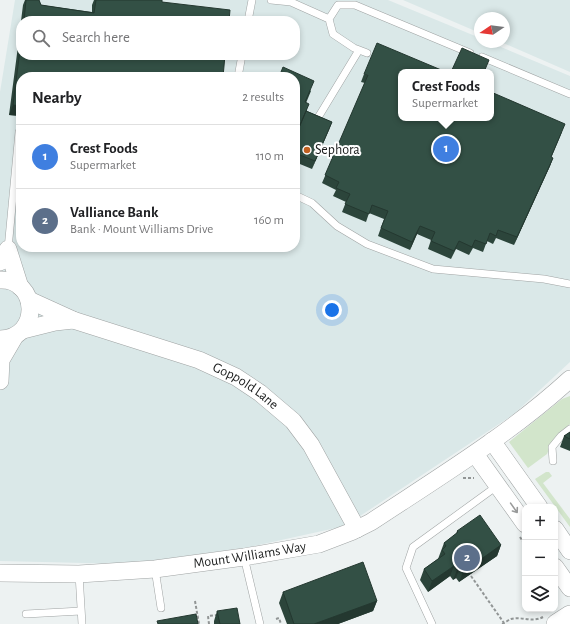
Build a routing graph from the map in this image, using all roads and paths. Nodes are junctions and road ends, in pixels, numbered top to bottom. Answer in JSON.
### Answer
{"nodes":[{"id":1,"x":252,"y":0,"type":"edge"},
{"id":2,"x":271,"y":0,"type":"edge"},
{"id":3,"x":249,"y":16,"type":"edge"},
{"id":4,"x":329,"y":19,"type":"junction"},
{"id":5,"x":359,"y":50,"type":"junction"},
{"id":6,"x":367,"y":53,"type":"dead end"},
{"id":7,"x":241,"y":60,"type":"edge"},
{"id":8,"x":239,"y":72,"type":"edge"},
{"id":9,"x":570,"y":94,"type":"edge"},
{"id":10,"x":319,"y":116,"type":"edge"},
{"id":11,"x":16,"y":157,"type":"edge"},
{"id":12,"x":300,"y":197,"type":"edge"},
{"id":13,"x":4,"y":256,"type":"edge"},
{"id":14,"x":0,"y":280,"type":"edge"},
{"id":15,"x":570,"y":284,"type":"edge"},
{"id":16,"x":25,"y":293,"type":"junction"},
{"id":17,"x":73,"y":320,"type":"junction"},
{"id":18,"x":12,"y":335,"type":"edge"},
{"id":19,"x":0,"y":381,"type":"edge"},
{"id":20,"x":569,"y":382,"type":"edge"},
{"id":21,"x":570,"y":429,"type":"edge"},
{"id":22,"x":492,"y":441,"type":"junction"},
{"id":23,"x":475,"y":454,"type":"junction"},
{"id":24,"x":553,"y":461,"type":"dead end"},
{"id":25,"x":498,"y":485,"type":"junction"},
{"id":26,"x":537,"y":504,"type":"edge"},
{"id":27,"x":522,"y":520,"type":"edge"},
{"id":28,"x":357,"y":529,"type":"junction"},
{"id":29,"x":558,"y":533,"type":"edge"},
{"id":30,"x":570,"y":551,"type":"edge"},
{"id":31,"x":244,"y":557,"type":"junction"},
{"id":32,"x":155,"y":569,"type":"junction"},
{"id":33,"x":558,"y":571,"type":"edge"},
{"id":34,"x":0,"y":573,"type":"edge"},
{"id":35,"x":79,"y":574,"type":"junction"},
{"id":36,"x":471,"y":576,"type":"edge"},
{"id":37,"x":570,"y":588,"type":"edge"},
{"id":38,"x":195,"y":601,"type":"dead end"},
{"id":39,"x":161,"y":608,"type":"dead end"},
{"id":40,"x":81,"y":611,"type":"junction"},
{"id":41,"x":26,"y":614,"type":"dead end"},
{"id":42,"x":221,"y":614,"type":"edge"},
{"id":43,"x":570,"y":616,"type":"edge"},
{"id":44,"x":276,"y":619,"type":"dead end"},
{"id":45,"x":551,"y":620,"type":"edge"},
{"id":46,"x":503,"y":623,"type":"edge"},
{"id":47,"x":82,"y":624,"type":"edge"},
{"id":48,"x":199,"y":624,"type":"edge"},
{"id":49,"x":209,"y":624,"type":"edge"},
{"id":50,"x":260,"y":624,"type":"edge"},
{"id":51,"x":281,"y":624,"type":"edge"},
{"id":52,"x":432,"y":624,"type":"edge"}],
"edges":[{"from":1,"to":3,"type":"lane"},
{"from":2,"to":4,"type":"lane"},
{"from":4,"to":5,"type":"lane"},
{"from":4,"to":9,"type":"lane"},
{"from":5,"to":6,"type":"lane"},
{"from":5,"to":10,"type":"lane"},
{"from":7,"to":8,"type":"lane"},
{"from":11,"to":13,"type":"lane"},
{"from":12,"to":15,"type":"lane"},
{"from":13,"to":16,"type":"street"},
{"from":14,"to":16,"type":"street","name":"Goppold Lane"},
{"from":16,"to":17,"type":"street","name":"Goppold Lane"},
{"from":16,"to":18,"type":"street"},
{"from":17,"to":18,"type":"street","name":"Goppold Lane"},
{"from":17,"to":28,"type":"street","name":"Goppold Lane"},
{"from":18,"to":19,"type":"street"},
{"from":20,"to":22,"type":"street"},
{"from":21,"to":24,"type":"lane"},
{"from":22,"to":23,"type":"street","name":"Mount Williams Way"},
{"from":22,"to":26,"type":"street"},
{"from":23,"to":25,"type":"street"},
{"from":23,"to":28,"type":"street","name":"Mount Williams Way"},
{"from":25,"to":27,"type":"street","one_way":true},
{"from":25,"to":52,"type":"lane"},
{"from":28,"to":31,"type":"street","name":"Mount Williams Way"},
{"from":29,"to":30,"type":"street"},
{"from":31,"to":32,"type":"street","name":"Mount Williams Way"},
{"from":31,"to":50,"type":"lane"},
{"from":32,"to":35,"type":"street","name":"Mount Williams Way"},
{"from":32,"to":39,"type":"lane"},
{"from":33,"to":37,"type":"street"},
{"from":34,"to":35,"type":"street","name":"Mount Williams Way"},
{"from":35,"to":40,"type":"lane"},
{"from":36,"to":46,"type":"path"},
{"from":38,"to":48,"type":"path"},
{"from":40,"to":41,"type":"lane"},
{"from":40,"to":47,"type":"lane"},
{"from":42,"to":49,"type":"path"},
{"from":43,"to":45,"type":"main road"},
{"from":44,"to":51,"type":"path"},
{"from":45,"to":46,"type":"path"}]}
